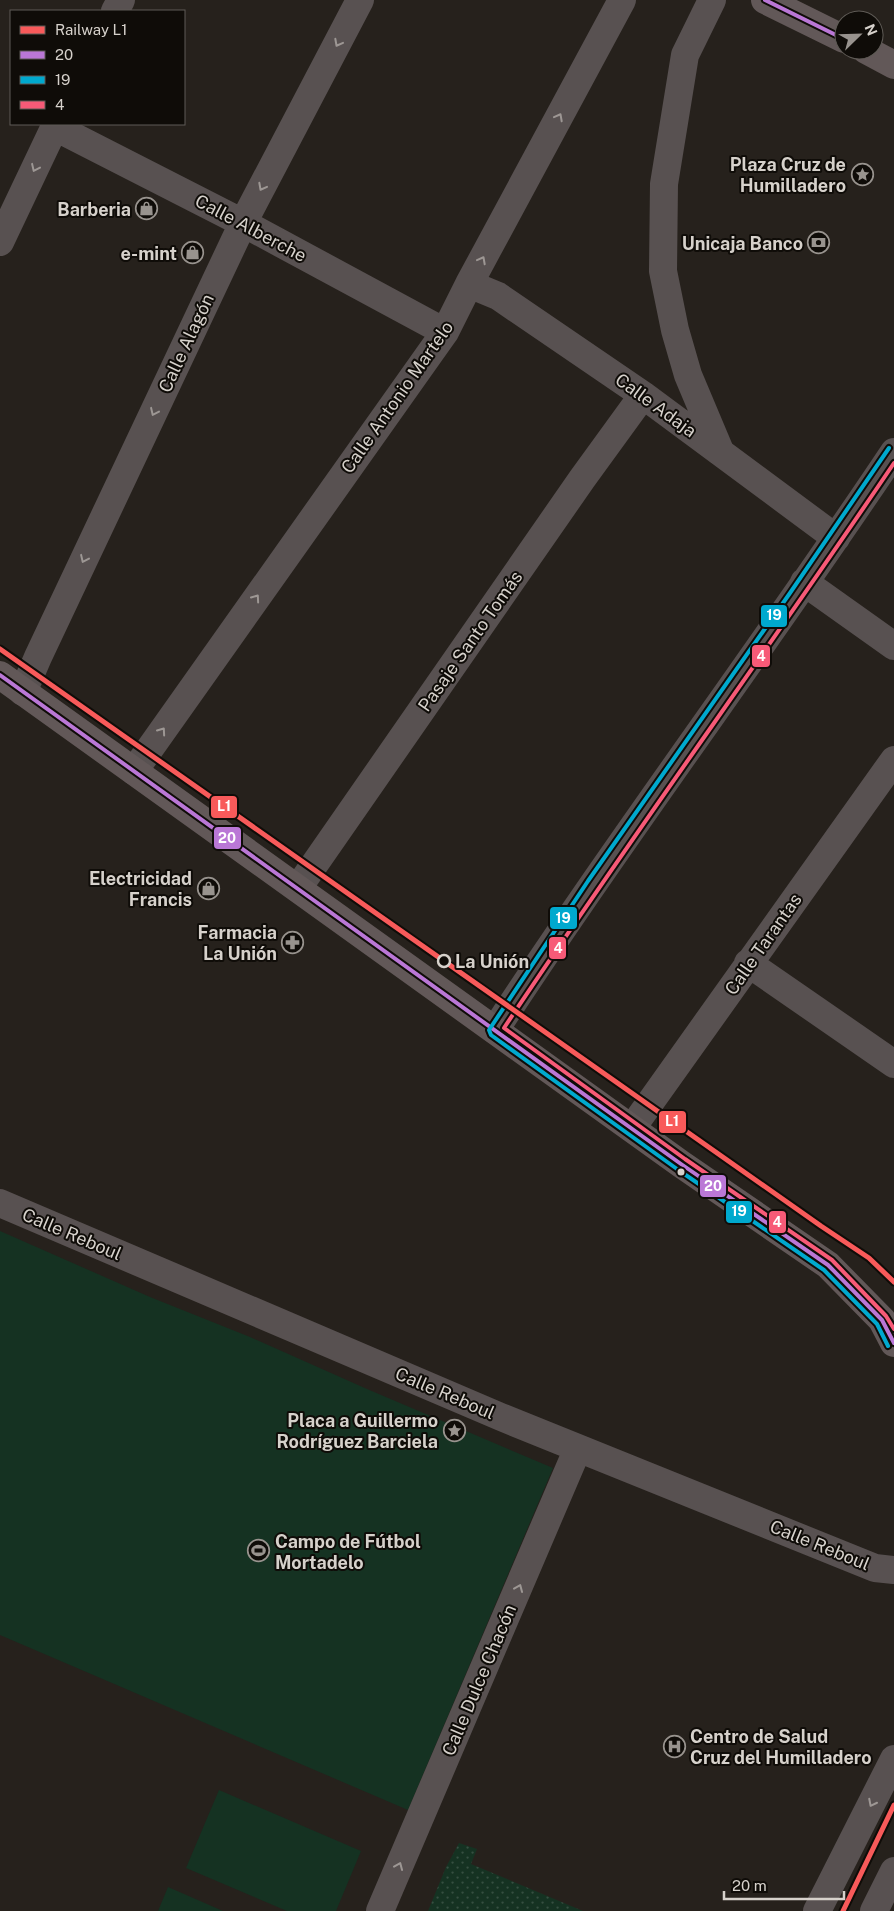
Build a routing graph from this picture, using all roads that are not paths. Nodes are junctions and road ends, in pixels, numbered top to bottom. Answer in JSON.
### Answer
{"nodes":[{"id":1,"x":360,"y":0,"type":"edge"},
{"id":2,"x":622,"y":0,"type":"edge"},
{"id":3,"x":712,"y":0,"type":"edge"},
{"id":4,"x":765,"y":0,"type":"edge"},
{"id":5,"x":834,"y":34,"type":"edge"},
{"id":6,"x":55,"y":125,"type":"edge"},
{"id":7,"x":243,"y":223,"type":"junction"},
{"id":8,"x":0,"y":242,"type":"edge"},
{"id":9,"x":469,"y":284,"type":"junction"},
{"id":10,"x":445,"y":332,"type":"junction"},
{"id":11,"x":643,"y":395,"type":"junction"},
{"id":12,"x":720,"y":451,"type":"junction"},
{"id":13,"x":894,"y":452,"type":"edge"},
{"id":14,"x":836,"y":538,"type":"junction"},
{"id":15,"x":804,"y":582,"type":"junction"},
{"id":16,"x":894,"y":646,"type":"edge"},
{"id":17,"x":0,"y":675,"type":"edge"},
{"id":18,"x":23,"y":692,"type":"junction"},
{"id":19,"x":894,"y":760,"type":"edge"},
{"id":20,"x":134,"y":771,"type":"junction"},
{"id":21,"x":298,"y":888,"type":"junction"},
{"id":22,"x":748,"y":964,"type":"junction"},
{"id":23,"x":495,"y":1030,"type":"junction"},
{"id":24,"x":894,"y":1064,"type":"edge"},
{"id":25,"x":632,"y":1128,"type":"junction"},
{"id":26,"x":0,"y":1203,"type":"edge"},
{"id":27,"x":894,"y":1343,"type":"edge"},
{"id":28,"x":578,"y":1448,"type":"junction"},
{"id":29,"x":894,"y":1570,"type":"edge"},
{"id":30,"x":894,"y":1759,"type":"edge"},
{"id":31,"x":894,"y":1871,"type":"edge"},
{"id":32,"x":380,"y":1911,"type":"edge"},
{"id":33,"x":817,"y":1911,"type":"edge"},
{"id":34,"x":874,"y":1911,"type":"edge"}],
"edges":[{"from":1,"to":7,"type":"street","name":"Calle Alagón","one_way":true},
{"from":9,"to":2,"type":"street","name":"Calle Antonio Martelo","one_way":true},
{"from":3,"to":12,"type":"street"},
{"from":4,"to":5,"type":"main road"},
{"from":6,"to":7,"type":"street","name":"Calle Alberche"},
{"from":6,"to":8,"type":"street","one_way":true},
{"from":7,"to":10,"type":"street","name":"Calle Alberche"},
{"from":7,"to":18,"type":"street","name":"Calle Alagón","one_way":true},
{"from":9,"to":10,"type":"street","name":"Calle Antonio Martelo"},
{"from":9,"to":11,"type":"street","name":"Calle Adaja"},
{"from":20,"to":10,"type":"street","name":"Calle Antonio Martelo","one_way":true},
{"from":11,"to":12,"type":"street","name":"Calle Adaja"},
{"from":11,"to":21,"type":"street","name":"Pasaje Santo Tomás"},
{"from":12,"to":14,"type":"street","name":"Calle Adaja"},
{"from":13,"to":14,"type":"street"},
{"from":14,"to":15,"type":"street"},
{"from":15,"to":16,"type":"street"},
{"from":15,"to":23,"type":"street"},
{"from":17,"to":18,"type":"main road"},
{"from":18,"to":20,"type":"main road"},
{"from":19,"to":22,"type":"street","name":"Calle Tarantas"},
{"from":20,"to":21,"type":"main road"},
{"from":21,"to":23,"type":"main road"},
{"from":22,"to":24,"type":"street"},
{"from":22,"to":25,"type":"street","name":"Calle Tarantas"},
{"from":23,"to":25,"type":"main road"},
{"from":25,"to":27,"type":"main road"},
{"from":26,"to":28,"type":"street","name":"Calle Reboul"},
{"from":28,"to":29,"type":"street","name":"Calle Reboul"},
{"from":32,"to":28,"type":"street","name":"Calle Dulce Chacón","one_way":true},
{"from":30,"to":33,"type":"street","one_way":true},
{"from":31,"to":34,"type":"street"}]}
